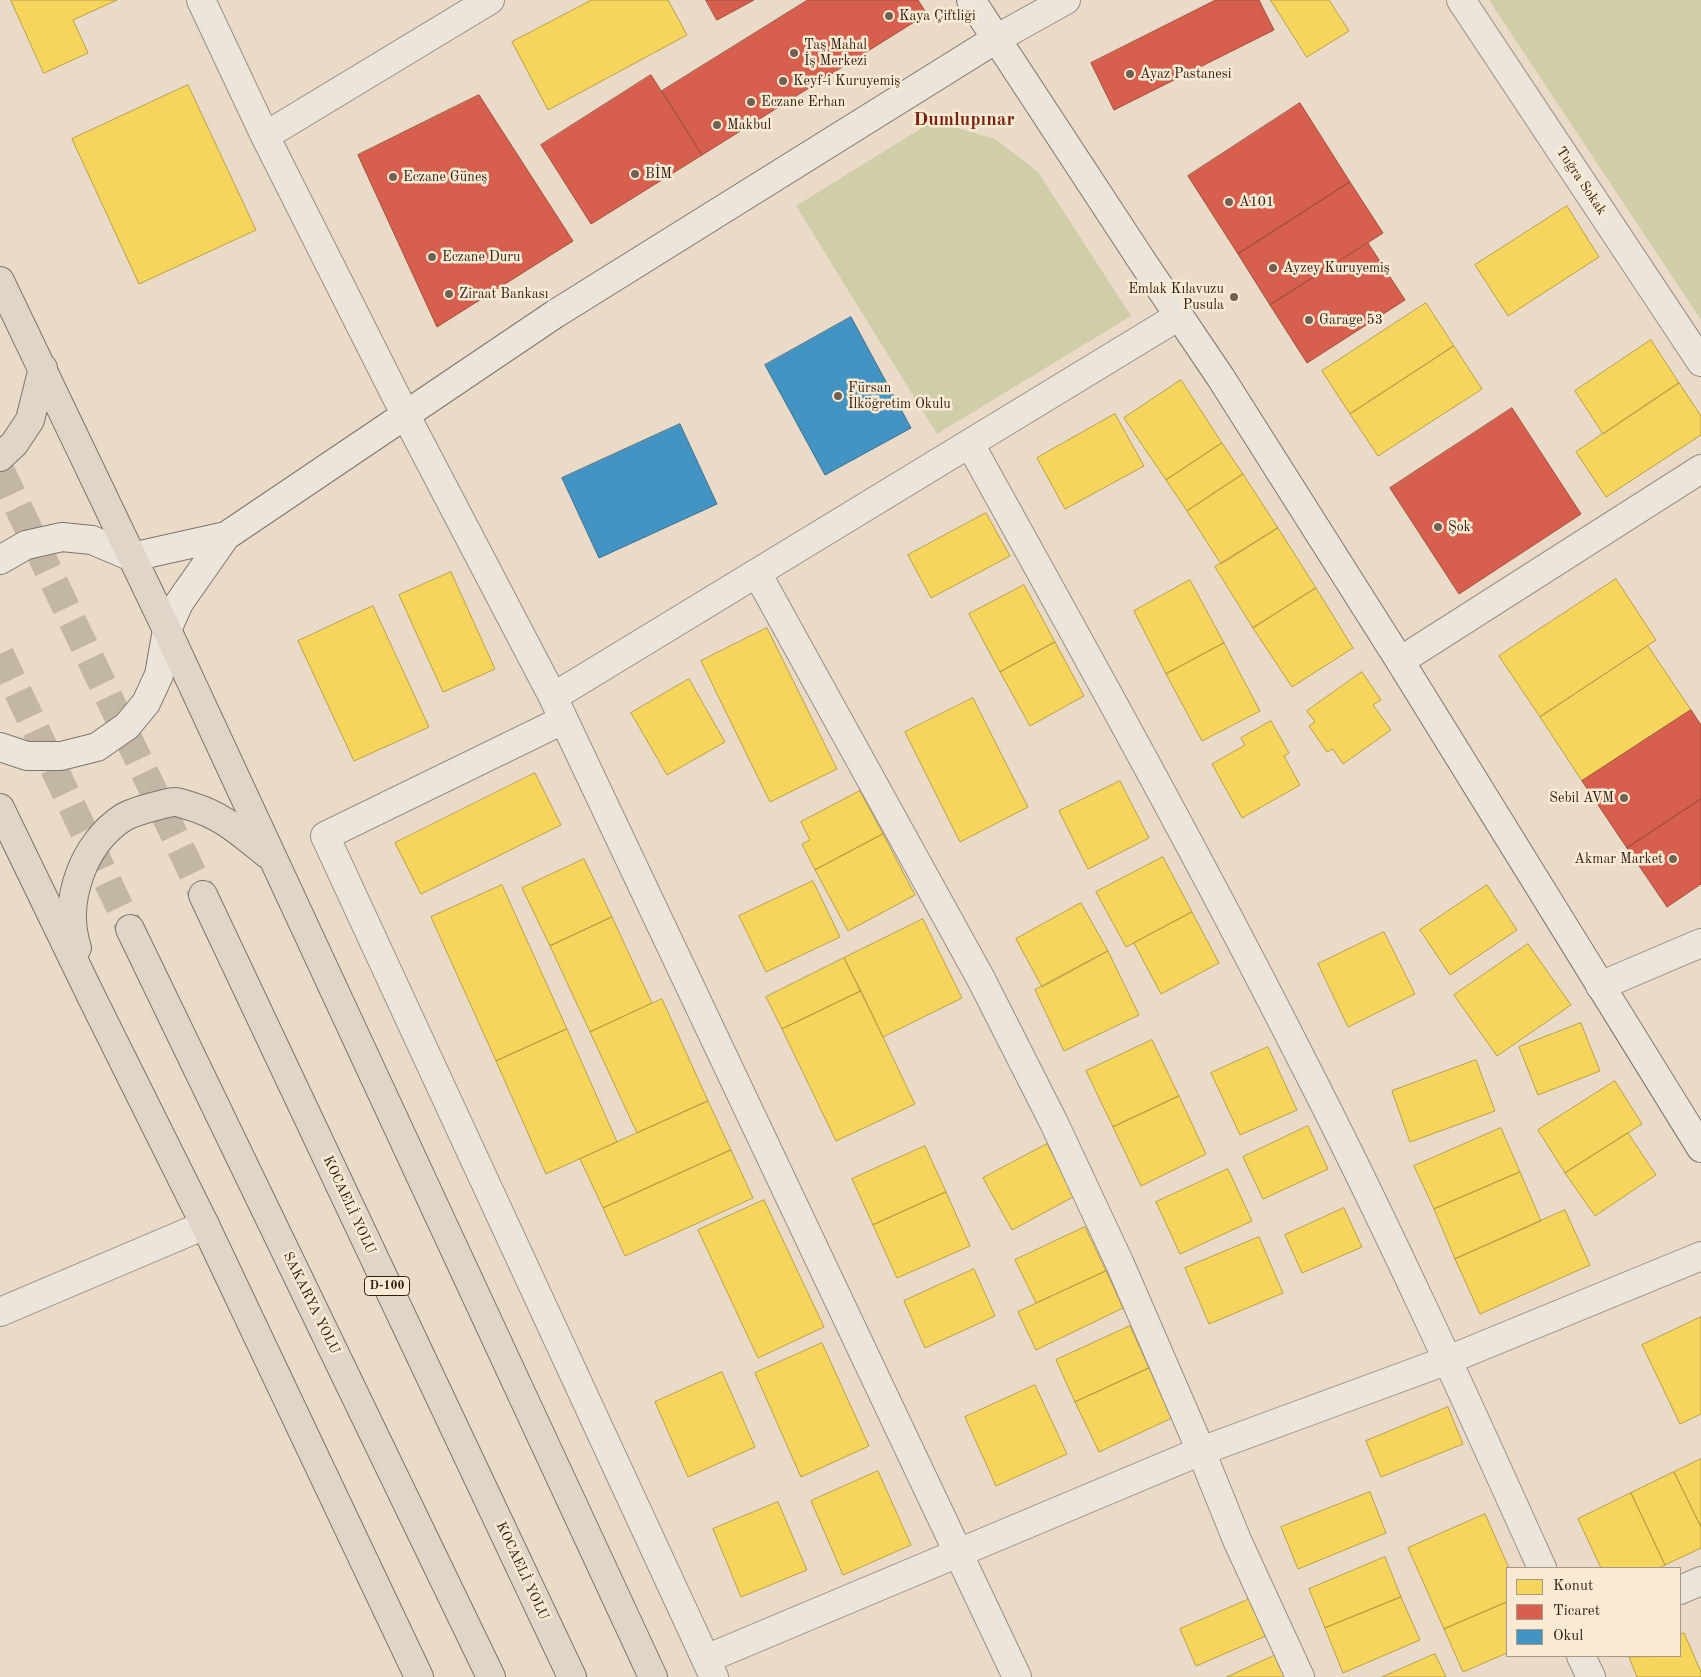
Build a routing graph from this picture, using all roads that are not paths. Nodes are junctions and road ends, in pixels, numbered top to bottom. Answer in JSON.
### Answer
{"nodes":[{"id":1,"x":201,"y":0,"type":"edge"},
{"id":2,"x":490,"y":0,"type":"edge"},
{"id":3,"x":971,"y":0,"type":"edge"},
{"id":4,"x":1066,"y":0,"type":"edge"},
{"id":5,"x":1461,"y":0,"type":"edge"},
{"id":6,"x":996,"y":38,"type":"junction"},
{"id":7,"x":265,"y":136,"type":"junction"},
{"id":8,"x":0,"y":280,"type":"edge"},
{"id":9,"x":1179,"y":316,"type":"junction"},
{"id":10,"x":1701,"y":362,"type":"edge"},
{"id":11,"x":42,"y":368,"type":"junction"},
{"id":12,"x":404,"y":414,"type":"junction"},
{"id":13,"x":970,"y":444,"type":"junction"},
{"id":14,"x":0,"y":457,"type":"edge"},
{"id":15,"x":1701,"y":469,"type":"edge"},
{"id":16,"x":226,"y":536,"type":"junction"},
{"id":17,"x":132,"y":557,"type":"junction"},
{"id":18,"x":0,"y":560,"type":"edge"},
{"id":19,"x":757,"y":573,"type":"junction"},
{"id":20,"x":167,"y":630,"type":"junction"},
{"id":21,"x":1400,"y":661,"type":"junction"},
{"id":22,"x":558,"y":708,"type":"junction"},
{"id":23,"x":0,"y":747,"type":"edge"},
{"id":24,"x":0,"y":808,"type":"edge"},
{"id":25,"x":8,"y":833,"type":"edge"},
{"id":26,"x":272,"y":858,"type":"junction"},
{"id":27,"x":202,"y":895,"type":"tunnel mouth"},
{"id":28,"x":130,"y":929,"type":"tunnel mouth"},
{"id":29,"x":1701,"y":942,"type":"edge"},
{"id":30,"x":1600,"y":986,"type":"junction"},
{"id":31,"x":93,"y":1000,"type":"junction"},
{"id":32,"x":1701,"y":1148,"type":"edge"},
{"id":33,"x":205,"y":1225,"type":"junction"},
{"id":34,"x":1701,"y":1256,"type":"edge"},
{"id":35,"x":0,"y":1312,"type":"edge"},
{"id":36,"x":1448,"y":1360,"type":"junction"},
{"id":37,"x":1201,"y":1451,"type":"junction"},
{"id":38,"x":958,"y":1552,"type":"junction"},
{"id":39,"x":1542,"y":1567,"type":"edge"},
{"id":40,"x":1701,"y":1581,"type":"edge"},
{"id":41,"x":1681,"y":1590,"type":"edge"},
{"id":42,"x":1581,"y":1657,"type":"edge"},
{"id":43,"x":710,"y":1668,"type":"edge"},
{"id":44,"x":419,"y":1677,"type":"edge"},
{"id":45,"x":491,"y":1677,"type":"edge"},
{"id":46,"x":572,"y":1677,"type":"edge"},
{"id":47,"x":653,"y":1677,"type":"edge"},
{"id":48,"x":1017,"y":1677,"type":"edge"},
{"id":49,"x":1300,"y":1677,"type":"edge"},
{"id":50,"x":1591,"y":1677,"type":"edge"}],
"edges":[{"from":1,"to":7,"type":"street"},
{"from":2,"to":7,"type":"street"},
{"from":3,"to":6,"type":"street"},
{"from":4,"to":6,"type":"street"},
{"from":5,"to":10,"type":"street","name":"Tuğra Sokak"},
{"from":6,"to":9,"type":"street"},
{"from":6,"to":12,"type":"street"},
{"from":7,"to":12,"type":"street"},
{"from":8,"to":11,"type":"highway"},
{"from":9,"to":13,"type":"street"},
{"from":9,"to":21,"type":"street"},
{"from":11,"to":14,"type":"highway"},
{"from":11,"to":17,"type":"highway"},
{"from":12,"to":16,"type":"street"},
{"from":12,"to":22,"type":"street"},
{"from":13,"to":19,"type":"street"},
{"from":13,"to":36,"type":"street"},
{"from":15,"to":21,"type":"street"},
{"from":16,"to":17,"type":"street"},
{"from":16,"to":20,"type":"street"},
{"from":17,"to":18,"type":"street"},
{"from":17,"to":20,"type":"highway"},
{"from":19,"to":22,"type":"street"},
{"from":19,"to":37,"type":"street"},
{"from":20,"to":23,"type":"street"},
{"from":20,"to":26,"type":"highway"},
{"from":21,"to":30,"type":"street"},
{"from":22,"to":38,"type":"street"},
{"from":22,"to":43,"type":"street"},
{"from":24,"to":25,"type":"highway"},
{"from":25,"to":31,"type":"highway"},
{"from":26,"to":31,"type":"highway"},
{"from":26,"to":47,"type":"highway"},
{"from":27,"to":46,"type":"highway","name":"KOCAELİ YOLU","number":"D-100"},
{"from":28,"to":45,"type":"highway","name":"SAKARYA YOLU"},
{"from":29,"to":30,"type":"street"},
{"from":30,"to":32,"type":"street"},
{"from":31,"to":33,"type":"highway"},
{"from":33,"to":35,"type":"street"},
{"from":33,"to":44,"type":"highway"},
{"from":34,"to":36,"type":"street"},
{"from":36,"to":37,"type":"street"},
{"from":36,"to":39,"type":"street"},
{"from":37,"to":38,"type":"street"},
{"from":37,"to":49,"type":"street"},
{"from":38,"to":43,"type":"street"},
{"from":38,"to":48,"type":"street"},
{"from":40,"to":41,"type":"street"},
{"from":42,"to":50,"type":"street"}]}
